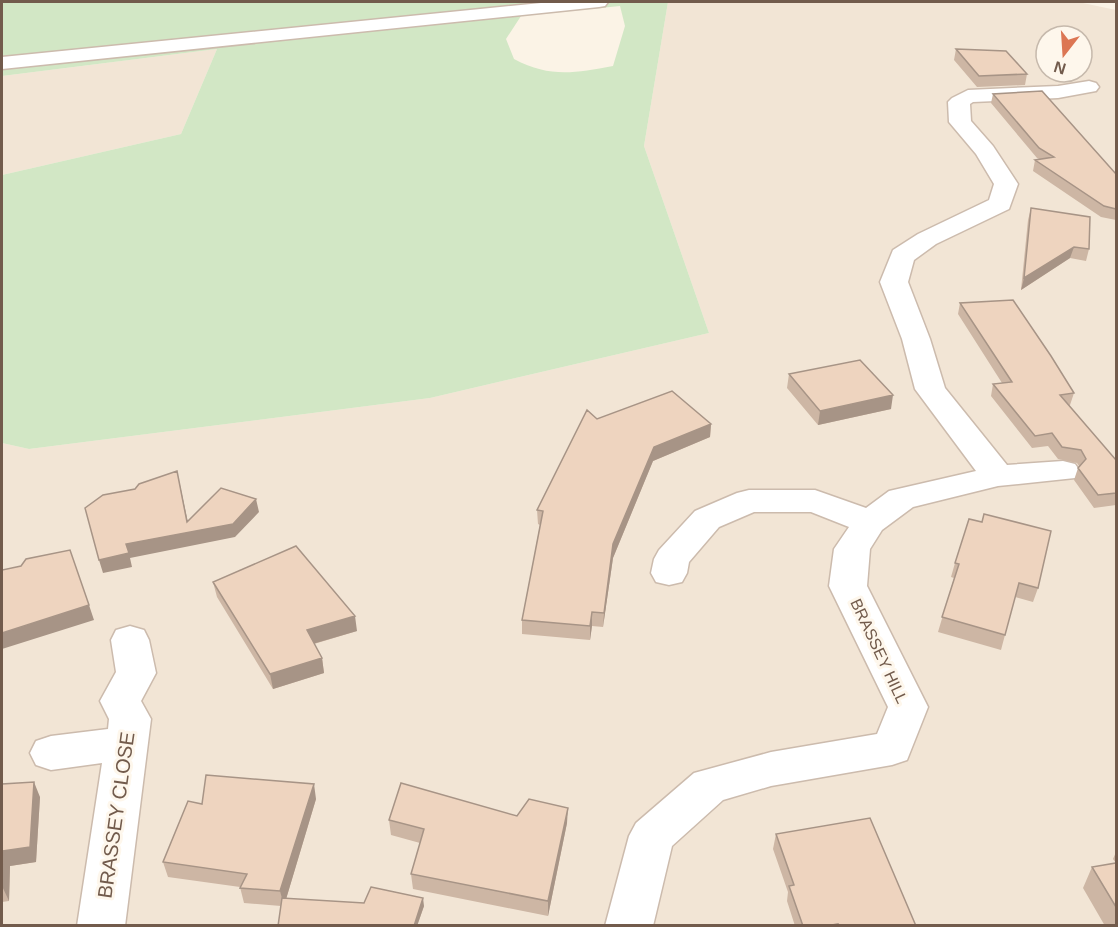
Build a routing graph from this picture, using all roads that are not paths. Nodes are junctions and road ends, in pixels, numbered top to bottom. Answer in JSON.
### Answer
{"nodes":[{"id":1,"x":599,"y":2,"type":"edge"},
{"id":2,"x":2,"y":63,"type":"edge"},
{"id":3,"x":1089,"y":87,"type":"dead end"},
{"id":4,"x":1063,"y":471,"type":"dead end"},
{"id":5,"x":998,"y":476,"type":"junction"},
{"id":6,"x":870,"y":522,"type":"junction"},
{"id":7,"x":669,"y":573,"type":"dead end"},
{"id":8,"x":130,"y":640,"type":"dead end"},
{"id":9,"x":124,"y":743,"type":"junction"},
{"id":10,"x":51,"y":753,"type":"dead end"},
{"id":11,"x":101,"y":926,"type":"edge"},
{"id":12,"x":629,"y":926,"type":"edge"}],
"edges":[{"from":1,"to":2,"type":"street"},
{"from":3,"to":5,"type":"street"},
{"from":4,"to":5,"type":"street","name":"BRASSEY HILL"},
{"from":5,"to":6,"type":"street","name":"BRASSEY HILL"},
{"from":6,"to":7,"type":"street"},
{"from":6,"to":12,"type":"street","name":"BRASSEY HILL"},
{"from":8,"to":9,"type":"street","name":"BRASSEY CLOSE"},
{"from":9,"to":10,"type":"street"},
{"from":9,"to":11,"type":"street","name":"BRASSEY CLOSE"}]}
